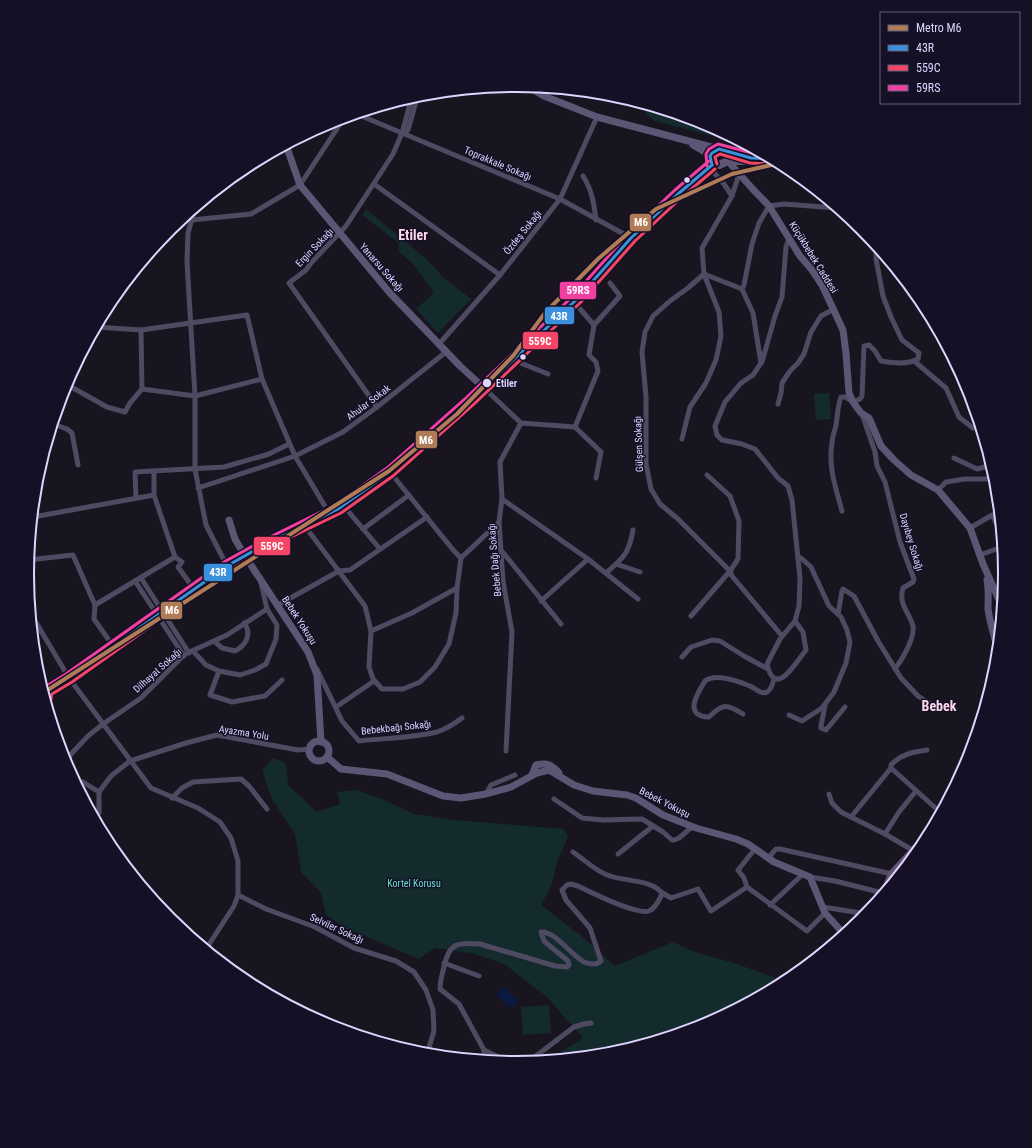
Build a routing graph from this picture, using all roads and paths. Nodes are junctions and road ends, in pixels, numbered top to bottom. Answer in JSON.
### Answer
{"nodes":[{"id":1,"x":538,"y":93,"type":"edge"},
{"id":2,"x":417,"y":102,"type":"edge"},
{"id":3,"x":410,"y":104,"type":"edge"},
{"id":4,"x":364,"y":117,"type":"edge"},
{"id":5,"x":597,"y":118,"type":"junction"},
{"id":6,"x":336,"y":128,"type":"edge"},
{"id":7,"x":402,"y":133,"type":"junction"},
{"id":8,"x":687,"y":141,"type":"junction"},
{"id":9,"x":288,"y":150,"type":"edge"},
{"id":10,"x":722,"y":150,"type":"junction"},
{"id":11,"x":710,"y":156,"type":"junction"},
{"id":12,"x":759,"y":158,"type":"edge"},
{"id":13,"x":728,"y":161,"type":"junction"},
{"id":14,"x":766,"y":163,"type":"edge"},
{"id":15,"x":711,"y":166,"type":"junction"},
{"id":16,"x":739,"y":174,"type":"junction"},
{"id":17,"x":583,"y":176,"type":"dead end"},
{"id":18,"x":374,"y":184,"type":"junction"},
{"id":19,"x":300,"y":185,"type":"junction"},
{"id":20,"x":732,"y":196,"type":"junction"},
{"id":21,"x":560,"y":199,"type":"junction"},
{"id":22,"x":769,"y":206,"type":"junction"},
{"id":23,"x":828,"y":207,"type":"edge"},
{"id":24,"x":193,"y":217,"type":"edge"},
{"id":25,"x":192,"y":220,"type":"junction"},
{"id":26,"x":596,"y":220,"type":"junction"},
{"id":27,"x":340,"y":233,"type":"junction"},
{"id":28,"x":632,"y":238,"type":"junction"},
{"id":29,"x":789,"y":238,"type":"junction"},
{"id":30,"x":876,"y":254,"type":"edge"},
{"id":31,"x":500,"y":274,"type":"junction"},
{"id":32,"x":704,"y":274,"type":"junction"},
{"id":33,"x":610,"y":283,"type":"dead end"},
{"id":34,"x":742,"y":288,"type":"junction"},
{"id":35,"x":574,"y":302,"type":"junction"},
{"id":36,"x":834,"y":309,"type":"junction"},
{"id":37,"x":190,"y":324,"type":"junction"},
{"id":38,"x":594,"y":324,"type":"junction"},
{"id":39,"x":102,"y":327,"type":"edge"},
{"id":40,"x":141,"y":330,"type":"junction"},
{"id":41,"x":439,"y":344,"type":"junction"},
{"id":42,"x":446,"y":352,"type":"junction"},
{"id":43,"x":513,"y":360,"type":"junction"},
{"id":44,"x":914,"y":361,"type":"junction"},
{"id":45,"x":761,"y":363,"type":"junction"},
{"id":46,"x":548,"y":374,"type":"dead end"},
{"id":47,"x":262,"y":379,"type":"junction"},
{"id":48,"x":72,"y":387,"type":"edge"},
{"id":49,"x":484,"y":388,"type":"junction"},
{"id":50,"x":142,"y":389,"type":"junction"},
{"id":51,"x":195,"y":396,"type":"junction"},
{"id":52,"x":853,"y":402,"type":"junction"},
{"id":53,"x":778,"y":404,"type":"dead end"},
{"id":54,"x":377,"y":407,"type":"junction"},
{"id":55,"x":861,"y":413,"type":"junction"},
{"id":56,"x":521,"y":422,"type":"junction"},
{"id":57,"x":58,"y":426,"type":"edge"},
{"id":58,"x":575,"y":427,"type":"junction"},
{"id":59,"x":975,"y":428,"type":"edge"},
{"id":60,"x":682,"y":439,"type":"dead end"},
{"id":61,"x":290,"y":444,"type":"junction"},
{"id":62,"x":295,"y":456,"type":"junction"},
{"id":63,"x":954,"y":458,"type":"dead end"},
{"id":64,"x":78,"y":465,"type":"dead end"},
{"id":65,"x":986,"y":467,"type":"edge"},
{"id":66,"x":195,"y":469,"type":"junction"},
{"id":67,"x":154,"y":471,"type":"junction"},
{"id":68,"x":390,"y":472,"type":"junction"},
{"id":69,"x":707,"y":475,"type":"dead end"},
{"id":70,"x":596,"y":478,"type":"dead end"},
{"id":71,"x":989,"y":479,"type":"edge"},
{"id":72,"x":198,"y":488,"type":"junction"},
{"id":73,"x":938,"y":490,"type":"junction"},
{"id":74,"x":154,"y":495,"type":"junction"},
{"id":75,"x":409,"y":495,"type":"junction"},
{"id":76,"x":136,"y":498,"type":"junction"},
{"id":77,"x":502,"y":498,"type":"junction"},
{"id":78,"x":343,"y":505,"type":"junction"},
{"id":79,"x":842,"y":511,"type":"dead end"},
{"id":80,"x":329,"y":513,"type":"junction"},
{"id":81,"x":37,"y":516,"type":"edge"},
{"id":82,"x":427,"y":517,"type":"junction"},
{"id":83,"x":229,"y":520,"type":"dead end"},
{"id":84,"x":995,"y":521,"type":"edge"},
{"id":85,"x":499,"y":522,"type":"junction"},
{"id":86,"x":304,"y":525,"type":"junction"},
{"id":87,"x":970,"y":528,"type":"junction"},
{"id":88,"x":363,"y":529,"type":"junction"},
{"id":89,"x":633,"y":530,"type":"dead end"},
{"id":90,"x":380,"y":549,"type":"junction"},
{"id":91,"x":501,"y":549,"type":"junction"},
{"id":92,"x":997,"y":549,"type":"edge"},
{"id":93,"x":980,"y":555,"type":"junction"},
{"id":94,"x":245,"y":556,"type":"junction"},
{"id":95,"x":175,"y":557,"type":"junction"},
{"id":96,"x":798,"y":557,"type":"junction"},
{"id":97,"x":461,"y":558,"type":"junction"},
{"id":98,"x":34,"y":559,"type":"edge"},
{"id":99,"x":588,"y":559,"type":"junction"},
{"id":100,"x":616,"y":564,"type":"junction"},
{"id":101,"x":983,"y":564,"type":"junction"},
{"id":102,"x":227,"y":566,"type":"junction"},
{"id":103,"x":339,"y":571,"type":"junction"},
{"id":104,"x":640,"y":572,"type":"dead end"},
{"id":105,"x":730,"y":572,"type":"junction"},
{"id":106,"x":606,"y":573,"type":"junction"},
{"id":107,"x":260,"y":578,"type":"junction"},
{"id":108,"x":138,"y":580,"type":"junction"},
{"id":109,"x":457,"y":588,"type":"junction"},
{"id":110,"x":194,"y":589,"type":"junction"},
{"id":111,"x":997,"y":596,"type":"edge"},
{"id":112,"x":638,"y":599,"type":"dead end"},
{"id":113,"x":542,"y":601,"type":"junction"},
{"id":114,"x":278,"y":604,"type":"junction"},
{"id":115,"x":95,"y":605,"type":"junction"},
{"id":116,"x":267,"y":609,"type":"junction"},
{"id":117,"x":160,"y":613,"type":"junction"},
{"id":118,"x":838,"y":614,"type":"junction"},
{"id":119,"x":691,"y":616,"type":"dead end"},
{"id":120,"x":795,"y":621,"type":"junction"},
{"id":121,"x":244,"y":623,"type":"junction"},
{"id":122,"x":37,"y":624,"type":"edge"},
{"id":123,"x":561,"y":624,"type":"dead end"},
{"id":124,"x":40,"y":629,"type":"joint"},
{"id":125,"x":371,"y":631,"type":"junction"},
{"id":126,"x":782,"y":636,"type":"junction"},
{"id":127,"x":994,"y":637,"type":"edge"},
{"id":128,"x":214,"y":640,"type":"junction"},
{"id":129,"x":113,"y":646,"type":"junction"},
{"id":130,"x":308,"y":652,"type":"junction"},
{"id":131,"x":188,"y":653,"type":"junction"},
{"id":132,"x":682,"y":657,"type":"dead end"},
{"id":133,"x":768,"y":668,"type":"junction"},
{"id":134,"x":895,"y":669,"type":"junction"},
{"id":135,"x":219,"y":671,"type":"junction"},
{"id":136,"x":69,"y":678,"type":"junction"},
{"id":137,"x":774,"y":678,"type":"junction"},
{"id":138,"x":282,"y":680,"type":"dead end"},
{"id":139,"x":374,"y":680,"type":"junction"},
{"id":140,"x":48,"y":691,"type":"edge"},
{"id":141,"x":825,"y":704,"type":"junction"},
{"id":142,"x":932,"y":705,"type":"dead end"},
{"id":143,"x":336,"y":707,"type":"junction"},
{"id":144,"x":846,"y":707,"type":"dead end"},
{"id":145,"x":743,"y":714,"type":"dead end"},
{"id":146,"x":789,"y":715,"type":"dead end"},
{"id":147,"x":462,"y":718,"type":"dead end"},
{"id":148,"x":103,"y":724,"type":"junction"},
{"id":149,"x":321,"y":742,"type":"junction"},
{"id":150,"x":310,"y":749,"type":"junction"},
{"id":151,"x":927,"y":750,"type":"dead end"},
{"id":152,"x":506,"y":751,"type":"dead end"},
{"id":153,"x":70,"y":755,"type":"edge"},
{"id":154,"x":327,"y":757,"type":"junction"},
{"id":155,"x":130,"y":761,"type":"junction"},
{"id":156,"x":891,"y":768,"type":"junction"},
{"id":157,"x":515,"y":775,"type":"dead end"},
{"id":158,"x":83,"y":782,"type":"dead end"},
{"id":159,"x":916,"y":791,"type":"junction"},
{"id":160,"x":99,"y":792,"type":"junction"},
{"id":161,"x":486,"y":794,"type":"junction"},
{"id":162,"x":829,"y":794,"type":"dead end"},
{"id":163,"x":172,"y":798,"type":"junction"},
{"id":164,"x":554,"y":799,"type":"dead end"},
{"id":165,"x":267,"y":809,"type":"dead end"},
{"id":166,"x":936,"y":809,"type":"edge"},
{"id":167,"x":98,"y":813,"type":"edge"},
{"id":168,"x":851,"y":817,"type":"junction"},
{"id":169,"x":653,"y":826,"type":"junction"},
{"id":170,"x":692,"y":827,"type":"junction"},
{"id":171,"x":885,"y":834,"type":"junction"},
{"id":172,"x":755,"y":849,"type":"junction"},
{"id":173,"x":911,"y":849,"type":"edge"},
{"id":174,"x":573,"y":852,"type":"dead end"},
{"id":175,"x":618,"y":854,"type":"dead end"},
{"id":176,"x":768,"y":858,"type":"junction"},
{"id":177,"x":904,"y":859,"type":"edge"},
{"id":178,"x":892,"y":874,"type":"joint"},
{"id":179,"x":806,"y":876,"type":"junction"},
{"id":180,"x":747,"y":887,"type":"junction"},
{"id":181,"x":661,"y":892,"type":"junction"},
{"id":182,"x":878,"y":892,"type":"edge"},
{"id":183,"x":238,"y":895,"type":"junction"},
{"id":184,"x":770,"y":905,"type":"junction"},
{"id":185,"x":824,"y":910,"type":"junction"},
{"id":186,"x":859,"y":913,"type":"edge"},
{"id":187,"x":841,"y":930,"type":"edge"},
{"id":188,"x":209,"y":945,"type":"edge"},
{"id":189,"x":444,"y":963,"type":"junction"},
{"id":190,"x":479,"y":976,"type":"dead end"},
{"id":191,"x":591,"y":1023,"type":"dead end"},
{"id":192,"x":429,"y":1048,"type":"edge"},
{"id":193,"x":484,"y":1050,"type":"junction"},
{"id":194,"x":485,"y":1055,"type":"edge"},
{"id":195,"x":495,"y":1055,"type":"edge"},
{"id":196,"x":537,"y":1055,"type":"edge"}],
"edges":[{"from":1,"to":5,"type":"street"},
{"from":2,"to":7,"type":"street","name":"Ergin Sokağı"},
{"from":3,"to":7,"type":"street","name":"Ergin Sokağı"},
{"from":4,"to":7,"type":"street","name":"Toprakkale Sokağı"},
{"from":5,"to":8,"type":"street"},
{"from":5,"to":21,"type":"street","name":"Özdeş Sokağı"},
{"from":6,"to":19,"type":"street"},
{"from":7,"to":18,"type":"street","name":"Ergin Sokağı"},
{"from":7,"to":21,"type":"street","name":"Toprakkale Sokağı"},
{"from":8,"to":10,"type":"street"},
{"from":8,"to":11,"type":"street"},
{"from":9,"to":19,"type":"street","name":"Yanarsu Sokağı"},
{"from":10,"to":11,"type":"main road"},
{"from":10,"to":12,"type":"main road"},
{"from":10,"to":13,"type":"main road"},
{"from":11,"to":15,"type":"main road"},
{"from":13,"to":14,"type":"main road"},
{"from":13,"to":15,"type":"main road"},
{"from":13,"to":16,"type":"street","name":"Küçükbebek Caddesi"},
{"from":15,"to":20,"type":"street"},
{"from":15,"to":28,"type":"main road"},
{"from":16,"to":20,"type":"street"},
{"from":16,"to":22,"type":"street","name":"Küçükbebek Caddesi"},
{"from":17,"to":26,"type":"street"},
{"from":18,"to":27,"type":"street","name":"Ergin Sokağı"},
{"from":18,"to":31,"type":"street"},
{"from":19,"to":25,"type":"street"},
{"from":19,"to":27,"type":"street","name":"Yanarsu Sokağı"},
{"from":20,"to":32,"type":"street"},
{"from":21,"to":26,"type":"street","name":"Toprakkale Sokağı"},
{"from":21,"to":31,"type":"street","name":"Özdeş Sokağı"},
{"from":22,"to":23,"type":"street"},
{"from":22,"to":29,"type":"street","name":"Küçükbebek Caddesi"},
{"from":22,"to":34,"type":"street"},
{"from":24,"to":25,"type":"street"},
{"from":25,"to":37,"type":"street"},
{"from":26,"to":28,"type":"street","name":"Toprakkale Sokağı"},
{"from":27,"to":41,"type":"street","name":"Yanarsu Sokağı"},
{"from":27,"to":54,"type":"street","name":"Ergin Sokağı"},
{"from":28,"to":35,"type":"main road"},
{"from":29,"to":36,"type":"street","name":"Küçükbebek Caddesi"},
{"from":29,"to":45,"type":"street"},
{"from":30,"to":44,"type":"street"},
{"from":31,"to":41,"type":"street","name":"Özdeş Sokağı"},
{"from":32,"to":34,"type":"street"},
{"from":32,"to":60,"type":"street"},
{"from":32,"to":105,"type":"street","name":"Gülşen Sokağı"},
{"from":33,"to":38,"type":"street"},
{"from":34,"to":45,"type":"street"},
{"from":35,"to":38,"type":"street"},
{"from":35,"to":43,"type":"main road"},
{"from":36,"to":52,"type":"street","name":"Küçükbebek Caddesi"},
{"from":36,"to":53,"type":"street"},
{"from":37,"to":40,"type":"street"},
{"from":37,"to":47,"type":"street"},
{"from":37,"to":51,"type":"street"},
{"from":38,"to":58,"type":"street"},
{"from":39,"to":40,"type":"street"},
{"from":40,"to":50,"type":"street"},
{"from":41,"to":42,"type":"street","name":"Yanarsu Sokağı"},
{"from":42,"to":49,"type":"street","name":"Yanarsu Sokağı"},
{"from":42,"to":54,"type":"street","name":"Ahular Sokak"},
{"from":43,"to":46,"type":"street"},
{"from":43,"to":49,"type":"main road"},
{"from":44,"to":52,"type":"street"},
{"from":44,"to":59,"type":"street"},
{"from":45,"to":96,"type":"street"},
{"from":47,"to":51,"type":"street"},
{"from":47,"to":61,"type":"street"},
{"from":48,"to":50,"type":"street"},
{"from":49,"to":56,"type":"street"},
{"from":49,"to":68,"type":"main road"},
{"from":50,"to":51,"type":"street"},
{"from":51,"to":66,"type":"street"},
{"from":52,"to":55,"type":"street","name":"Küçükbebek Caddesi"},
{"from":52,"to":79,"type":"street"},
{"from":54,"to":62,"type":"street","name":"Ahular Sokak"},
{"from":55,"to":73,"type":"street","name":"Küçükbebek Caddesi"},
{"from":55,"to":134,"type":"street","name":"Dayıbey Sokağı"},
{"from":56,"to":58,"type":"street"},
{"from":56,"to":77,"type":"street","name":"Bebek Dağı Sokağı"},
{"from":57,"to":64,"type":"street"},
{"from":58,"to":70,"type":"street"},
{"from":61,"to":62,"type":"street"},
{"from":61,"to":66,"type":"street"},
{"from":62,"to":72,"type":"street","name":"Ahular Sokak"},
{"from":62,"to":80,"type":"street"},
{"from":63,"to":65,"type":"street"},
{"from":66,"to":67,"type":"street"},
{"from":66,"to":72,"type":"street"},
{"from":67,"to":74,"type":"street"},
{"from":67,"to":76,"type":"street"},
{"from":68,"to":75,"type":"street"},
{"from":68,"to":78,"type":"main road"},
{"from":69,"to":105,"type":"street"},
{"from":71,"to":73,"type":"street"},
{"from":72,"to":102,"type":"street"},
{"from":73,"to":87,"type":"street","name":"Küçükbebek Caddesi"},
{"from":74,"to":76,"type":"street"},
{"from":74,"to":95,"type":"street"},
{"from":75,"to":82,"type":"street"},
{"from":75,"to":88,"type":"street"},
{"from":76,"to":81,"type":"street"},
{"from":77,"to":85,"type":"street","name":"Bebek Dağı Sokağı"},
{"from":77,"to":99,"type":"street"},
{"from":78,"to":80,"type":"main road"},
{"from":78,"to":88,"type":"street"},
{"from":80,"to":86,"type":"main road"},
{"from":82,"to":90,"type":"street"},
{"from":82,"to":97,"type":"street"},
{"from":83,"to":94,"type":"street","name":"Bebek Yokuşu"},
{"from":84,"to":87,"type":"street"},
{"from":85,"to":91,"type":"street","name":"Bebek Dağı Sokağı"},
{"from":85,"to":97,"type":"street"},
{"from":86,"to":94,"type":"main road"},
{"from":86,"to":103,"type":"street"},
{"from":87,"to":93,"type":"street","name":"Küçükbebek Caddesi"},
{"from":88,"to":90,"type":"street"},
{"from":89,"to":100,"type":"street"},
{"from":90,"to":103,"type":"street"},
{"from":91,"to":113,"type":"street"},
{"from":91,"to":152,"type":"street","name":"Bebek Dağı Sokağı"},
{"from":92,"to":93,"type":"street"},
{"from":93,"to":101,"type":"street","name":"Küçükbebek Caddesi"},
{"from":94,"to":102,"type":"main road"},
{"from":94,"to":107,"type":"street","name":"Bebek Yokuşu"},
{"from":95,"to":108,"type":"street"},
{"from":95,"to":110,"type":"street"},
{"from":96,"to":118,"type":"street"},
{"from":96,"to":120,"type":"street"},
{"from":97,"to":109,"type":"street"},
{"from":98,"to":115,"type":"street"},
{"from":99,"to":106,"type":"street"},
{"from":99,"to":113,"type":"street"},
{"from":100,"to":104,"type":"street"},
{"from":100,"to":106,"type":"street"},
{"from":101,"to":111,"type":"street","name":"Küçükbebek Caddesi"},
{"from":101,"to":127,"type":"street"},
{"from":102,"to":110,"type":"main road"},
{"from":103,"to":114,"type":"street"},
{"from":103,"to":125,"type":"street"},
{"from":105,"to":119,"type":"street"},
{"from":105,"to":126,"type":"street","name":"Gülşen Sokağı"},
{"from":106,"to":112,"type":"street"},
{"from":107,"to":114,"type":"street","name":"Bebek Yokuşu"},
{"from":107,"to":116,"type":"street"},
{"from":108,"to":115,"type":"street"},
{"from":108,"to":117,"type":"street"},
{"from":109,"to":125,"type":"street"},
{"from":109,"to":139,"type":"street"},
{"from":110,"to":117,"type":"main road"},
{"from":113,"to":123,"type":"street"},
{"from":114,"to":130,"type":"street","name":"Bebek Yokuşu"},
{"from":115,"to":129,"type":"street"},
{"from":116,"to":121,"type":"street","name":"Dilhayat Sokağı"},
{"from":116,"to":135,"type":"street"},
{"from":117,"to":129,"type":"main road"},
{"from":117,"to":131,"type":"street"},
{"from":118,"to":134,"type":"street"},
{"from":118,"to":141,"type":"street"},
{"from":120,"to":126,"type":"street"},
{"from":120,"to":137,"type":"street"},
{"from":121,"to":128,"type":"street","name":"Dilhayat Sokağı"},
{"from":121,"to":128,"type":"street"},
{"from":122,"to":124,"type":"street"},
{"from":124,"to":136,"type":"street"},
{"from":125,"to":139,"type":"street"},
{"from":126,"to":133,"type":"street"},
{"from":128,"to":131,"type":"street","name":"Dilhayat Sokağı"},
{"from":129,"to":136,"type":"main road"},
{"from":130,"to":143,"type":"street","name":"Bebekbağı Sokağı"},
{"from":130,"to":149,"type":"street","name":"Bebek Yokuşu"},
{"from":131,"to":135,"type":"street"},
{"from":131,"to":148,"type":"street","name":"Dilhayat Sokağı"},
{"from":132,"to":133,"type":"street"},
{"from":133,"to":137,"type":"street"},
{"from":134,"to":142,"type":"street"},
{"from":135,"to":138,"type":"street"},
{"from":136,"to":140,"type":"main road"},
{"from":136,"to":148,"type":"street"},
{"from":137,"to":145,"type":"street"},
{"from":139,"to":143,"type":"street"},
{"from":141,"to":144,"type":"street"},
{"from":141,"to":146,"type":"street"},
{"from":143,"to":147,"type":"street","name":"Bebekbağı Sokağı"},
{"from":148,"to":153,"type":"street","name":"Dilhayat Sokağı"},
{"from":148,"to":155,"type":"street"},
{"from":149,"to":150,"type":"street"},
{"from":149,"to":154,"type":"street"},
{"from":150,"to":154,"type":"street"},
{"from":150,"to":155,"type":"street","name":"Ayazma Yolu"},
{"from":151,"to":156,"type":"street"},
{"from":154,"to":161,"type":"street"},
{"from":155,"to":160,"type":"street"},
{"from":155,"to":163,"type":"street"},
{"from":156,"to":159,"type":"street"},
{"from":156,"to":168,"type":"street"},
{"from":157,"to":161,"type":"street"},
{"from":158,"to":160,"type":"street"},
{"from":159,"to":166,"type":"street"},
{"from":159,"to":171,"type":"street"},
{"from":160,"to":167,"type":"street"},
{"from":161,"to":170,"type":"street","name":"Bebek Yokuşu"},
{"from":162,"to":168,"type":"street"},
{"from":163,"to":165,"type":"street"},
{"from":163,"to":183,"type":"street"},
{"from":164,"to":169,"type":"street"},
{"from":168,"to":171,"type":"street"},
{"from":169,"to":170,"type":"street"},
{"from":169,"to":175,"type":"street"},
{"from":170,"to":172,"type":"street","name":"Bebek Yokuşu"},
{"from":171,"to":173,"type":"street"},
{"from":172,"to":176,"type":"street","name":"Bebek Yokuşu"},
{"from":172,"to":180,"type":"street"},
{"from":174,"to":181,"type":"street"},
{"from":176,"to":178,"type":"street"},
{"from":176,"to":179,"type":"street","name":"Bebek Yokuşu"},
{"from":177,"to":178,"type":"main road"},
{"from":179,"to":182,"type":"street"},
{"from":179,"to":184,"type":"street"},
{"from":179,"to":185,"type":"street"},
{"from":180,"to":181,"type":"street"},
{"from":180,"to":184,"type":"street"},
{"from":181,"to":189,"type":"street"},
{"from":183,"to":188,"type":"street"},
{"from":183,"to":192,"type":"street","name":"Selviler Sokağı"},
{"from":184,"to":185,"type":"street"},
{"from":185,"to":186,"type":"street"},
{"from":185,"to":187,"type":"street"},
{"from":189,"to":190,"type":"street"},
{"from":189,"to":193,"type":"street"},
{"from":191,"to":196,"type":"street"},
{"from":193,"to":194,"type":"street"},
{"from":193,"to":195,"type":"street"}]}
